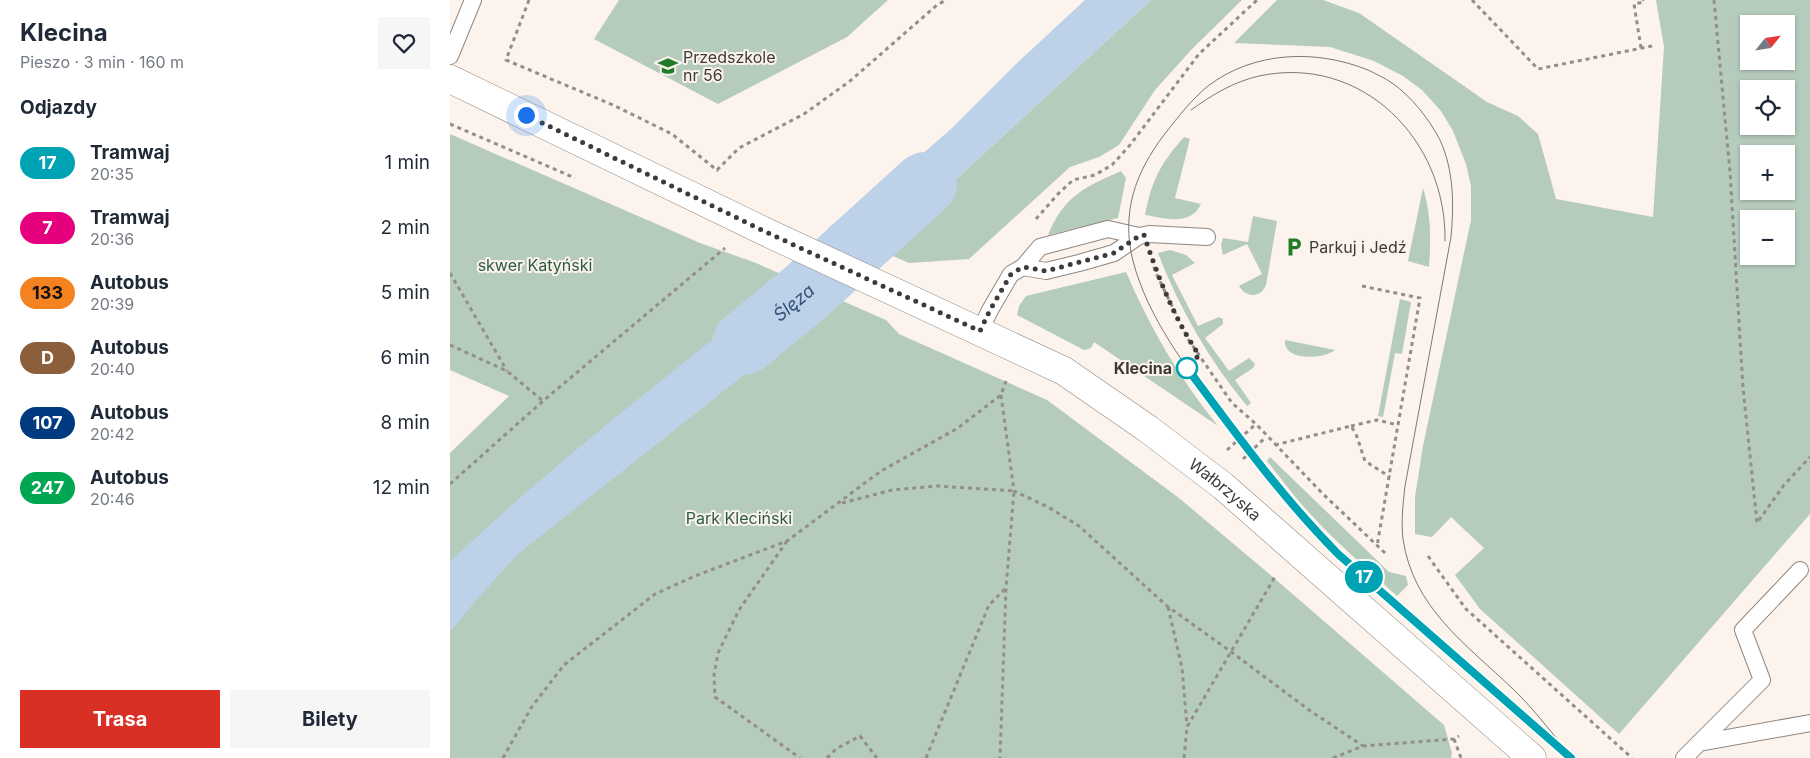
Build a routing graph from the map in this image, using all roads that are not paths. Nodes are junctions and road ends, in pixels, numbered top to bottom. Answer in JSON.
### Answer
{"nodes":[{"id":1,"x":474,"y":0,"type":"edge"},
{"id":2,"x":450,"y":56,"type":"edge"},
{"id":3,"x":450,"y":79,"type":"edge"},
{"id":4,"x":1142,"y":236,"type":"junction"},
{"id":5,"x":1207,"y":237,"type":"dead end"},
{"id":6,"x":1023,"y":267,"type":"junction"},
{"id":7,"x":980,"y":331,"type":"junction"},
{"id":8,"x":1800,"y":570,"type":"dead end"},
{"id":9,"x":1810,"y":724,"type":"edge"},
{"id":10,"x":1699,"y":743,"type":"junction"},
{"id":11,"x":1517,"y":753,"type":"edge"},
{"id":12,"x":1684,"y":758,"type":"edge"}],
"edges":[{"from":1,"to":2,"type":"lane"},
{"from":3,"to":7,"type":"street","name":"Wałbrzyska"},
{"from":4,"to":5,"type":"lane"},
{"from":4,"to":6,"type":"lane"},
{"from":4,"to":6,"type":"lane"},
{"from":6,"to":7,"type":"lane"},
{"from":7,"to":11,"type":"street","name":"Wałbrzyska"},
{"from":8,"to":10,"type":"lane"},
{"from":9,"to":10,"type":"lane"},
{"from":10,"to":12,"type":"lane"}]}
